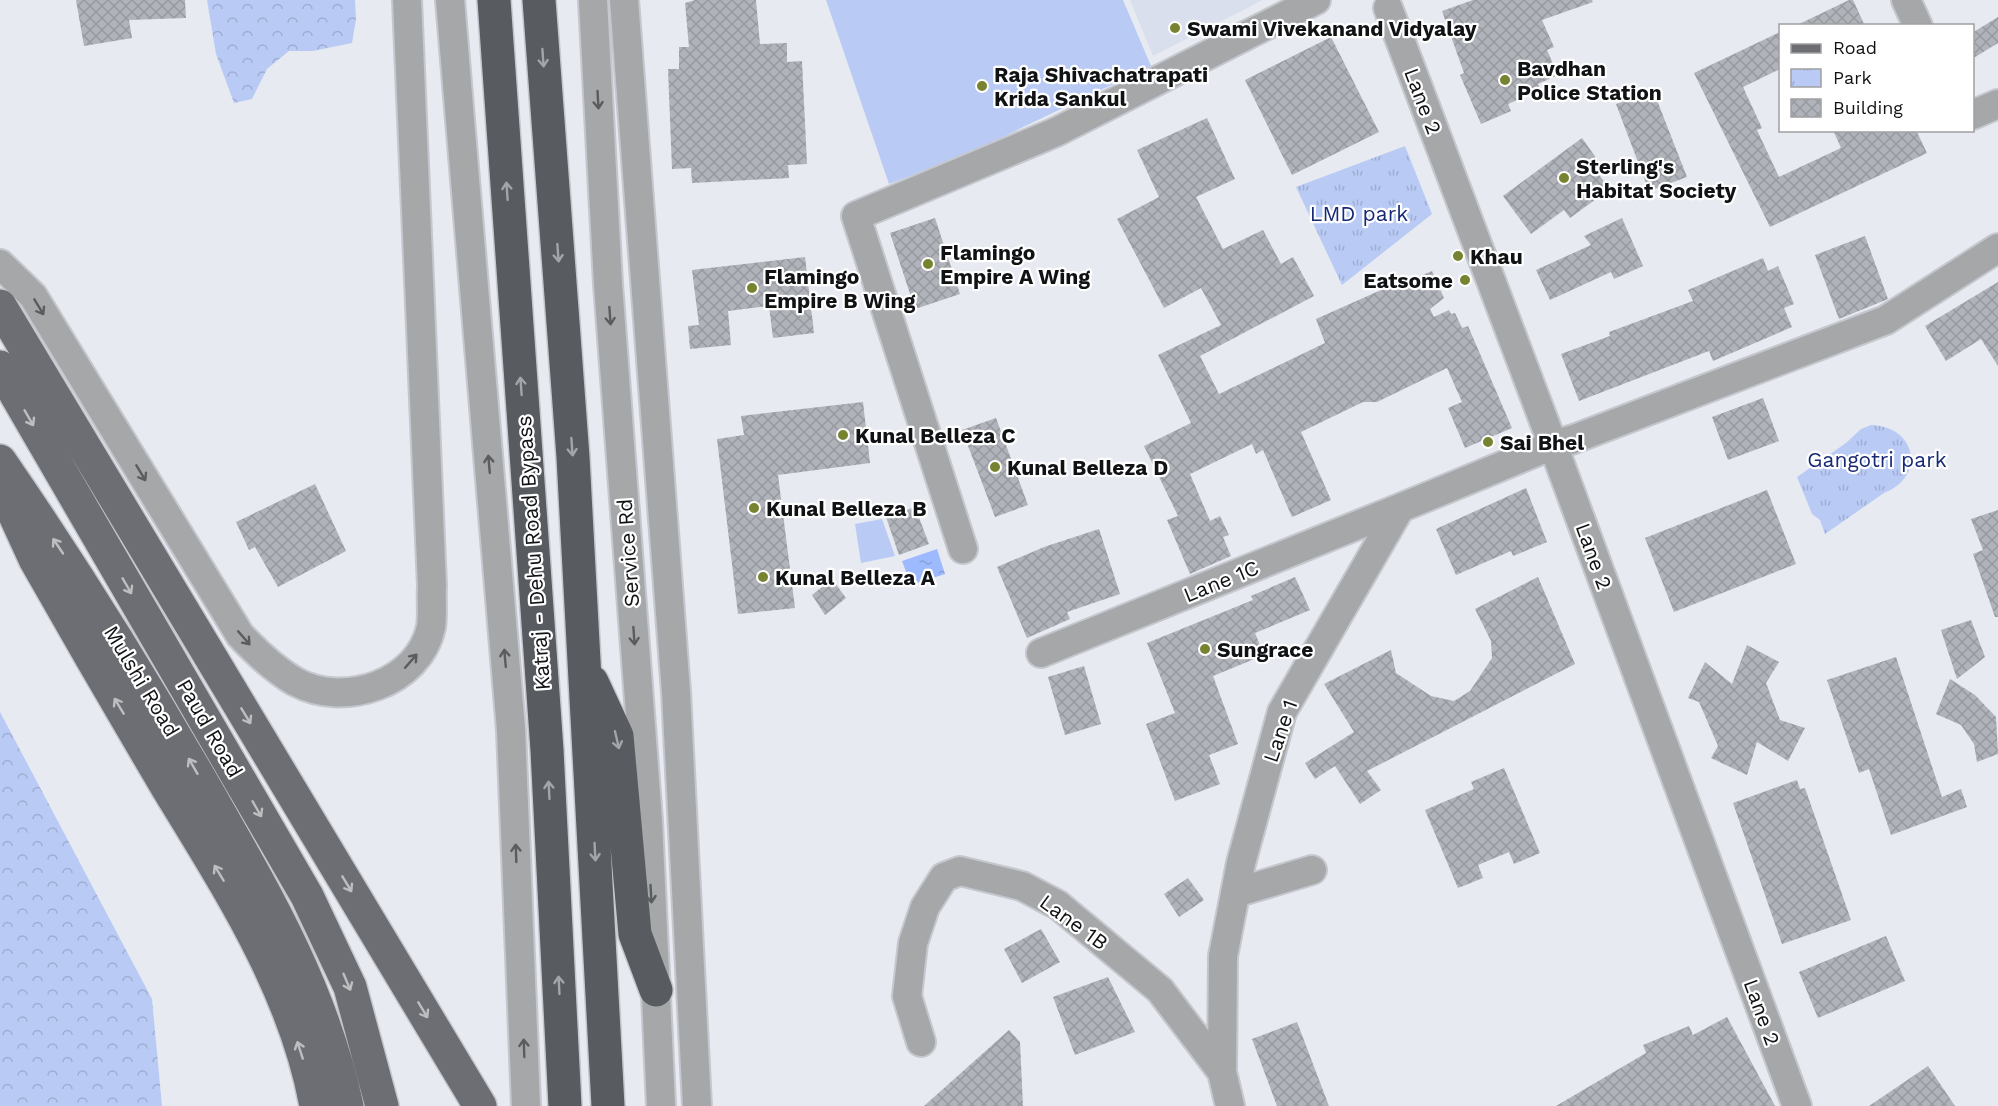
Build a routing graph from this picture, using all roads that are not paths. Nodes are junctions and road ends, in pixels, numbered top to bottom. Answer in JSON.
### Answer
{"nodes":[{"id":1,"x":407,"y":0,"type":"edge"},
{"id":2,"x":450,"y":0,"type":"edge"},
{"id":3,"x":494,"y":0,"type":"edge"},
{"id":4,"x":539,"y":0,"type":"edge"},
{"id":5,"x":593,"y":0,"type":"edge"},
{"id":6,"x":624,"y":0,"type":"edge"},
{"id":7,"x":1316,"y":0,"type":"edge"},
{"id":8,"x":1906,"y":0,"type":"edge"},
{"id":9,"x":1384,"y":3,"type":"edge"},
{"id":10,"x":1917,"y":24,"type":"edge"},
{"id":11,"x":1998,"y":104,"type":"edge"},
{"id":12,"x":1974,"y":114,"type":"edge"},
{"id":13,"x":1998,"y":249,"type":"edge"},
{"id":14,"x":0,"y":264,"type":"edge"},
{"id":15,"x":0,"y":306,"type":"edge"},
{"id":16,"x":0,"y":367,"type":"edge"},
{"id":17,"x":1553,"y":445,"type":"junction"},
{"id":18,"x":0,"y":461,"type":"edge"},
{"id":19,"x":0,"y":482,"type":"edge"},
{"id":20,"x":1400,"y":508,"type":"junction"},
{"id":21,"x":963,"y":549,"type":"dead end"},
{"id":22,"x":1041,"y":653,"type":"dead end"},
{"id":23,"x":584,"y":667,"type":"junction"},
{"id":24,"x":1312,"y":870,"type":"dead end"},
{"id":25,"x":1235,"y":893,"type":"junction"},
{"id":26,"x":656,"y":990,"type":"junction"},
{"id":27,"x":921,"y":1042,"type":"dead end"},
{"id":28,"x":1222,"y":1072,"type":"junction"},
{"id":29,"x":316,"y":1106,"type":"edge"},
{"id":30,"x":347,"y":1106,"type":"edge"},
{"id":31,"x":382,"y":1106,"type":"edge"},
{"id":32,"x":480,"y":1106,"type":"edge"},
{"id":33,"x":526,"y":1106,"type":"edge"},
{"id":34,"x":565,"y":1106,"type":"edge"},
{"id":35,"x":608,"y":1106,"type":"edge"},
{"id":36,"x":661,"y":1106,"type":"edge"},
{"id":37,"x":697,"y":1106,"type":"edge"},
{"id":38,"x":1230,"y":1106,"type":"edge"},
{"id":39,"x":1797,"y":1106,"type":"edge"}],
"edges":[{"from":14,"to":1,"type":"street","one_way":true},
{"from":33,"to":2,"type":"street","one_way":true},
{"from":34,"to":3,"type":"highway","name":"Katraj - Dehu Road Bypass","one_way":true},
{"from":4,"to":23,"type":"highway","name":"Katraj - Dehu Road Bypass","one_way":true},
{"from":5,"to":26,"type":"street","name":"Service Rd","one_way":true},
{"from":6,"to":37,"type":"street"},
{"from":7,"to":21,"type":"street"},
{"from":8,"to":10,"type":"street"},
{"from":9,"to":17,"type":"street","name":"Lane 2"},
{"from":11,"to":12,"type":"street"},
{"from":13,"to":17,"type":"street"},
{"from":15,"to":32,"type":"main road","one_way":true},
{"from":16,"to":31,"type":"main road","name":"Paud Road","one_way":true},
{"from":17,"to":20,"type":"street"},
{"from":17,"to":39,"type":"street","name":"Lane 2"},
{"from":30,"to":18,"type":"main road","name":"Mulshi Road","one_way":true},
{"from":29,"to":19,"type":"main road","one_way":true},
{"from":20,"to":22,"type":"street","name":"Lane 1C"},
{"from":20,"to":25,"type":"street","name":"Lane 1"},
{"from":23,"to":26,"type":"highway","one_way":true},
{"from":23,"to":35,"type":"highway","name":"Katraj - Dehu Road Bypass","one_way":true},
{"from":24,"to":25,"type":"street"},
{"from":25,"to":28,"type":"street","name":"Lane 1"},
{"from":26,"to":36,"type":"street","name":"Service Rd"},
{"from":27,"to":28,"type":"street","name":"Lane 1B"},
{"from":28,"to":38,"type":"street","name":"Lane 1"}]}
